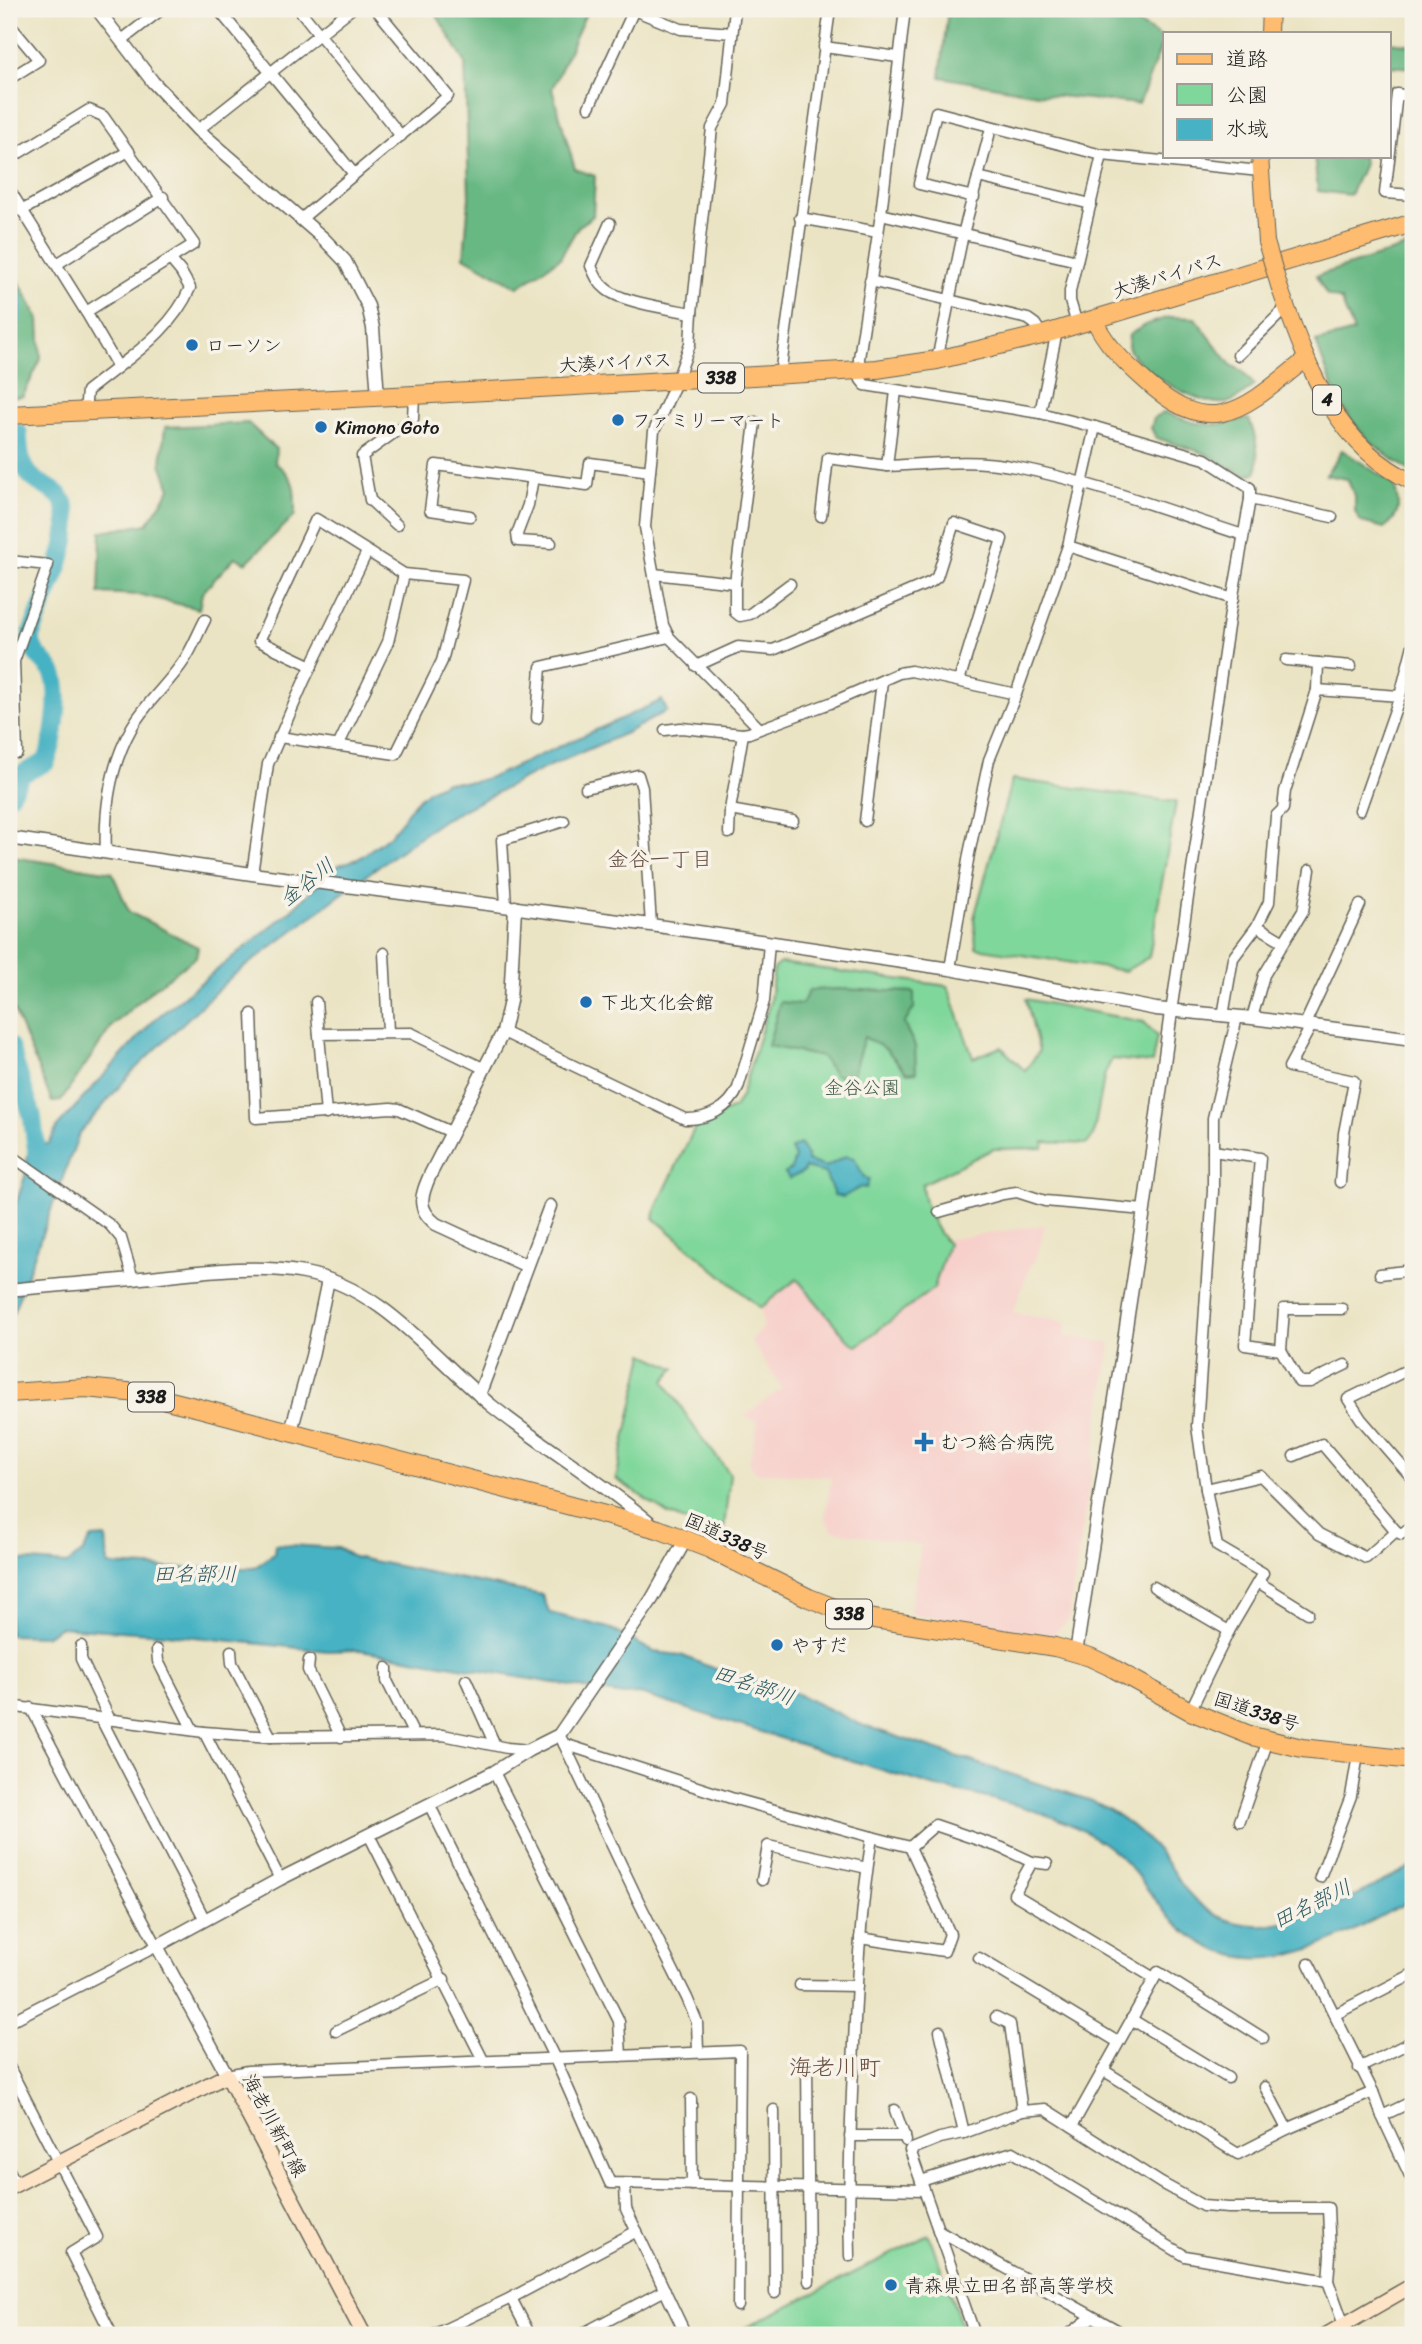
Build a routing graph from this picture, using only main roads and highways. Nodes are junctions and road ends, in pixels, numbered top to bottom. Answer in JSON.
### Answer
{"nodes":[{"id":1,"x":1270,"y":9,"type":"edge"},
{"id":2,"x":1269,"y":32,"type":"edge"},
{"id":3,"x":1260,"y":163,"type":"edge"},
{"id":4,"x":1413,"y":223,"type":"edge"},
{"id":5,"x":1085,"y":321,"type":"junction"},
{"id":6,"x":1306,"y":359,"type":"junction"},
{"id":7,"x":9,"y":415,"type":"edge"},
{"id":8,"x":1413,"y":482,"type":"edge"},
{"id":9,"x":9,"y":1393,"type":"edge"},
{"id":10,"x":1413,"y":1760,"type":"edge"},
{"id":11,"x":12,"y":2187,"type":"edge"},
{"id":12,"x":1413,"y":2285,"type":"edge"},
{"id":13,"x":364,"y":2335,"type":"edge"},
{"id":14,"x":1326,"y":2335,"type":"edge"}],
"edges":[{"from":1,"to":2,"type":"main road"},
{"from":3,"to":6,"type":"main road","number":"4","bridge":true},
{"from":4,"to":5,"type":"highway","name":"大湊バイパス","number":"338"},
{"from":5,"to":6,"type":"main road"},
{"from":5,"to":7,"type":"highway","name":"大湊バイパス","number":"338"},
{"from":6,"to":8,"type":"main road","number":"4"},
{"from":9,"to":10,"type":"highway","name":"国道338号","number":"338"},
{"from":11,"to":13,"type":"main road","name":"海老川新町線"},
{"from":12,"to":14,"type":"main road"}]}
